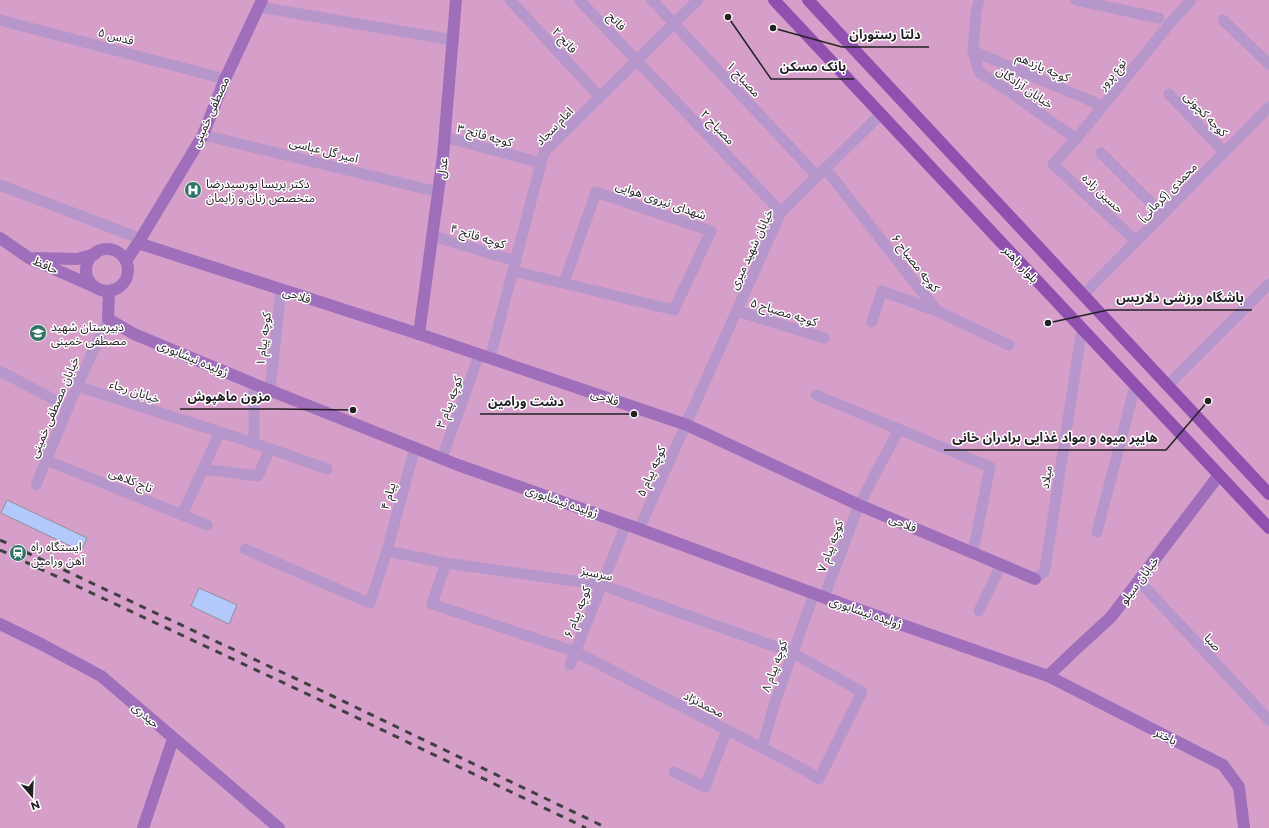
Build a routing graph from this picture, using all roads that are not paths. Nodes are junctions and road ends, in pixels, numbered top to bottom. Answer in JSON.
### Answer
{"nodes":[{"id":1,"x":456,"y":0,"type":"edge"},
{"id":2,"x":510,"y":0,"type":"edge"},
{"id":3,"x":579,"y":0,"type":"edge"},
{"id":4,"x":652,"y":0,"type":"edge"},
{"id":5,"x":698,"y":0,"type":"edge"},
{"id":6,"x":774,"y":0,"type":"edge"},
{"id":7,"x":808,"y":0,"type":"edge"},
{"id":8,"x":979,"y":0,"type":"edge"},
{"id":9,"x":1076,"y":0,"type":"edge"},
{"id":10,"x":1191,"y":0,"type":"edge"},
{"id":11,"x":260,"y":4,"type":"edge"},
{"id":12,"x":1158,"y":18,"type":"dead end"},
{"id":13,"x":0,"y":20,"type":"edge"},
{"id":14,"x":1223,"y":20,"type":"dead end"},
{"id":15,"x":675,"y":23,"type":"junction"},
{"id":16,"x":453,"y":40,"type":"junction"},
{"id":17,"x":973,"y":51,"type":"junction"},
{"id":18,"x":636,"y":61,"type":"junction"},
{"id":19,"x":1269,"y":64,"type":"edge"},
{"id":20,"x":225,"y":79,"type":"junction"},
{"id":21,"x":1168,"y":94,"type":"dead end"},
{"id":22,"x":600,"y":97,"type":"junction"},
{"id":23,"x":1103,"y":106,"type":"junction"},
{"id":24,"x":1269,"y":107,"type":"edge"},
{"id":25,"x":880,"y":114,"type":"junction"},
{"id":26,"x":203,"y":135,"type":"junction"},
{"id":27,"x":445,"y":138,"type":"junction"},
{"id":28,"x":1076,"y":139,"type":"junction"},
{"id":29,"x":1224,"y":152,"type":"junction"},
{"id":30,"x":1101,"y":153,"type":"dead end"},
{"id":31,"x":541,"y":163,"type":"junction"},
{"id":32,"x":1054,"y":164,"type":"joint"},
{"id":33,"x":821,"y":172,"type":"junction"},
{"id":34,"x":0,"y":185,"type":"edge"},
{"id":35,"x":438,"y":192,"type":"junction"},
{"id":36,"x":781,"y":212,"type":"junction"},
{"id":37,"x":1162,"y":214,"type":"junction"},
{"id":38,"x":432,"y":236,"type":"junction"},
{"id":39,"x":0,"y":238,"type":"edge"},
{"id":40,"x":140,"y":241,"type":"junction"},
{"id":41,"x":1136,"y":241,"type":"junction"},
{"id":42,"x":95,"y":254,"type":"junction"},
{"id":43,"x":29,"y":258,"type":"junction"},
{"id":44,"x":126,"y":261,"type":"junction"},
{"id":45,"x":514,"y":266,"type":"junction"},
{"id":46,"x":564,"y":283,"type":"junction"},
{"id":47,"x":1269,"y":284,"type":"edge"},
{"id":48,"x":95,"y":287,"type":"junction"},
{"id":49,"x":282,"y":290,"type":"junction"},
{"id":50,"x":109,"y":291,"type":"junction"},
{"id":51,"x":1083,"y":295,"type":"junction"},
{"id":52,"x":737,"y":311,"type":"junction"},
{"id":53,"x":937,"y":311,"type":"junction"},
{"id":54,"x":108,"y":319,"type":"junction"},
{"id":55,"x":872,"y":322,"type":"dead end"},
{"id":56,"x":1082,"y":328,"type":"junction"},
{"id":57,"x":419,"y":334,"type":"junction"},
{"id":58,"x":824,"y":338,"type":"dead end"},
{"id":59,"x":1009,"y":345,"type":"dead end"},
{"id":60,"x":485,"y":357,"type":"junction"},
{"id":61,"x":0,"y":371,"type":"edge"},
{"id":62,"x":254,"y":384,"type":"junction"},
{"id":63,"x":77,"y":386,"type":"junction"},
{"id":64,"x":1135,"y":386,"type":"junction"},
{"id":65,"x":1168,"y":386,"type":"junction"},
{"id":66,"x":270,"y":390,"type":"junction"},
{"id":67,"x":816,"y":395,"type":"dead end"},
{"id":68,"x":68,"y":407,"type":"junction"},
{"id":69,"x":687,"y":425,"type":"junction"},
{"id":70,"x":899,"y":429,"type":"junction"},
{"id":71,"x":220,"y":432,"type":"junction"},
{"id":72,"x":254,"y":443,"type":"junction"},
{"id":73,"x":415,"y":447,"type":"junction"},
{"id":74,"x":270,"y":449,"type":"junction"},
{"id":75,"x":442,"y":458,"type":"junction"},
{"id":76,"x":46,"y":460,"type":"junction"},
{"id":77,"x":203,"y":469,"type":"junction"},
{"id":78,"x":327,"y":469,"type":"dead end"},
{"id":79,"x":1219,"y":475,"type":"junction"},
{"id":80,"x":36,"y":485,"type":"dead end"},
{"id":81,"x":1269,"y":494,"type":"edge"},
{"id":82,"x":859,"y":505,"type":"junction"},
{"id":83,"x":182,"y":515,"type":"junction"},
{"id":84,"x":626,"y":524,"type":"junction"},
{"id":85,"x":207,"y":525,"type":"dead end"},
{"id":86,"x":1269,"y":528,"type":"edge"},
{"id":87,"x":639,"y":529,"type":"junction"},
{"id":88,"x":1097,"y":532,"type":"dead end"},
{"id":89,"x":244,"y":549,"type":"dead end"},
{"id":90,"x":387,"y":551,"type":"junction"},
{"id":91,"x":973,"y":552,"type":"junction"},
{"id":92,"x":446,"y":563,"type":"junction"},
{"id":93,"x":1001,"y":564,"type":"junction"},
{"id":94,"x":1035,"y":579,"type":"joint"},
{"id":95,"x":1139,"y":581,"type":"junction"},
{"id":96,"x":602,"y":585,"type":"junction"},
{"id":97,"x":819,"y":596,"type":"junction"},
{"id":98,"x":979,"y":611,"type":"dead end"},
{"id":99,"x":0,"y":624,"type":"edge"},
{"id":100,"x":576,"y":652,"type":"junction"},
{"id":101,"x":793,"y":653,"type":"junction"},
{"id":102,"x":570,"y":665,"type":"dead end"},
{"id":103,"x":1048,"y":676,"type":"junction"},
{"id":104,"x":1269,"y":720,"type":"edge"},
{"id":105,"x":727,"y":730,"type":"junction"},
{"id":106,"x":174,"y":739,"type":"junction"},
{"id":107,"x":762,"y":748,"type":"junction"},
{"id":108,"x":674,"y":772,"type":"dead end"},
{"id":109,"x":819,"y":779,"type":"joint"},
{"id":110,"x":143,"y":828,"type":"edge"},
{"id":111,"x":279,"y":828,"type":"edge"},
{"id":112,"x":1244,"y":828,"type":"edge"}],
"edges":[{"from":1,"to":16,"type":"main road","name":"عدل"},
{"from":2,"to":22,"type":"street","name":"فاتح ۲"},
{"from":3,"to":18,"type":"street","name":"فاتح"},
{"from":4,"to":15,"type":"street","name":"مصباح ۱"},
{"from":5,"to":15,"type":"street","name":"امام سجاد"},
{"from":6,"to":25,"type":"main road","name":"بلوار باهنر"},
{"from":7,"to":51,"type":"main road","name":"بلوار باهنر"},
{"from":8,"to":17,"type":"street","name":"خیابان آزادگان"},
{"from":9,"to":12,"type":"street"},
{"from":10,"to":23,"type":"street","name":"نوع پرور"},
{"from":11,"to":16,"type":"street"},
{"from":11,"to":20,"type":"main road","name":"مصطفی خمینی"},
{"from":13,"to":20,"type":"street","name":"قدس ۵"},
{"from":14,"to":19,"type":"street"},
{"from":15,"to":18,"type":"street","name":"امام سجاد"},
{"from":15,"to":33,"type":"street","name":"مصباح ۱"},
{"from":16,"to":27,"type":"main road","name":"عدل"},
{"from":17,"to":23,"type":"street","name":"کوچه یازدهم"},
{"from":17,"to":28,"type":"street","name":"خیابان آزادگان"},
{"from":18,"to":22,"type":"street","name":"امام سجاد"},
{"from":18,"to":36,"type":"street","name":"مصباح ۲"},
{"from":20,"to":26,"type":"main road","name":"مصطفی خمینی"},
{"from":21,"to":29,"type":"street","name":"کوچه کچونی"},
{"from":22,"to":31,"type":"street","name":"امام سجاد"},
{"from":23,"to":28,"type":"street","name":"نوع پرور"},
{"from":24,"to":29,"type":"street","name":"محمدی (کرمانی)"},
{"from":25,"to":33,"type":"street","name":"خیابان شهید میری"},
{"from":25,"to":56,"type":"main road","name":"بلوار باهنر"},
{"from":26,"to":35,"type":"street","name":"امیر گل عباسی"},
{"from":26,"to":40,"type":"main road","name":"مصطفی خمینی"},
{"from":27,"to":31,"type":"street","name":"کوچه فاتح ۳"},
{"from":27,"to":35,"type":"main road","name":"عدل"},
{"from":28,"to":32,"type":"street","name":"نوع پرور"},
{"from":29,"to":37,"type":"street","name":"محمدی (کرمانی)"},
{"from":30,"to":37,"type":"street"},
{"from":31,"to":45,"type":"street","name":"امام سجاد"},
{"from":32,"to":41,"type":"street","name":"حسین زاده"},
{"from":33,"to":36,"type":"street","name":"خیابان شهید میری"},
{"from":33,"to":53,"type":"street","name":"کوچه مصباح ۶"},
{"from":34,"to":40,"type":"street"},
{"from":35,"to":38,"type":"main road","name":"عدل"},
{"from":36,"to":52,"type":"street","name":"خیابان شهید میری"},
{"from":37,"to":41,"type":"street","name":"محمدی (کرمانی)"},
{"from":38,"to":45,"type":"street","name":"کوچه فاتح ۴"},
{"from":38,"to":57,"type":"main road","name":"عدل"},
{"from":39,"to":43,"type":"main road","name":"حافظ"},
{"from":40,"to":44,"type":"main road","name":"مصطفی خمینی"},
{"from":40,"to":49,"type":"main road","name":"فلاحی"},
{"from":41,"to":51,"type":"street","name":"محمدی (کرمانی)"},
{"from":42,"to":43,"type":"main road"},
{"from":42,"to":44,"type":"main road"},
{"from":42,"to":48,"type":"main road"},
{"from":43,"to":48,"type":"main road","name":"حافظ"},
{"from":44,"to":50,"type":"main road"},
{"from":45,"to":46,"type":"street","name":"شهدای نیروی هوایی"},
{"from":45,"to":60,"type":"street","name":"امام سجاد"},
{"from":46,"to":46,"type":"street","name":"شهدای نیروی هوایی"},
{"from":47,"to":65,"type":"street"},
{"from":48,"to":50,"type":"main road"},
{"from":49,"to":57,"type":"main road","name":"فلاحی"},
{"from":49,"to":66,"type":"street","name":"کوچه پیام ۱"},
{"from":50,"to":54,"type":"main road"},
{"from":51,"to":65,"type":"main road","name":"بلوار باهنر"},
{"from":52,"to":58,"type":"street","name":"کوچه مصباح ۵"},
{"from":52,"to":69,"type":"street","name":"خیابان شهید میری"},
{"from":53,"to":55,"type":"street"},
{"from":53,"to":59,"type":"street","name":"کوچه مصباح ۶"},
{"from":54,"to":62,"type":"main road","name":"ژولیده نیشابوری"},
{"from":54,"to":63,"type":"street","name":"خیابان مصطفی خمینی"},
{"from":56,"to":64,"type":"main road","name":"بلوار باهنر"},
{"from":56,"to":94,"type":"street","name":"میلاد"},
{"from":57,"to":60,"type":"main road","name":"فلاحی"},
{"from":60,"to":69,"type":"main road","name":"فلاحی"},
{"from":60,"to":75,"type":"street","name":"کوچه پیام ۳"},
{"from":61,"to":68,"type":"street"},
{"from":62,"to":66,"type":"main road","name":"ژولیده نیشابوری"},
{"from":62,"to":72,"type":"street"},
{"from":63,"to":68,"type":"street","name":"خیابان مصطفی خمینی"},
{"from":63,"to":71,"type":"street","name":"خیابان رجاء"},
{"from":64,"to":79,"type":"main road","name":"بلوار باهنر"},
{"from":64,"to":88,"type":"street"},
{"from":65,"to":81,"type":"main road","name":"بلوار باهنر"},
{"from":66,"to":73,"type":"main road","name":"ژولیده نیشابوری"},
{"from":67,"to":70,"type":"street"},
{"from":68,"to":76,"type":"street","name":"خیابان مصطفی خمینی"},
{"from":69,"to":82,"type":"main road","name":"فلاحی"},
{"from":69,"to":87,"type":"street","name":"کوچه پیام ۵"},
{"from":70,"to":82,"type":"street","name":"کوچه پیام ۷"},
{"from":70,"to":91,"type":"street"},
{"from":71,"to":72,"type":"street","name":"خیابان رجاء"},
{"from":71,"to":77,"type":"street"},
{"from":72,"to":74,"type":"street","name":"خیابان رجاء"},
{"from":73,"to":75,"type":"main road","name":"ژولیده نیشابوری"},
{"from":73,"to":90,"type":"street","name":"پیام ۴"},
{"from":74,"to":77,"type":"street"},
{"from":74,"to":78,"type":"street","name":"خیابان رجاء"},
{"from":75,"to":84,"type":"main road","name":"ژولیده نیشابوری"},
{"from":76,"to":80,"type":"street","name":"خیابان مصطفی خمینی"},
{"from":76,"to":83,"type":"street","name":"تاج کلاهی"},
{"from":77,"to":83,"type":"street"},
{"from":79,"to":86,"type":"main road","name":"بلوار باهنر"},
{"from":79,"to":95,"type":"main road","name":"خیابان سیلو"},
{"from":82,"to":91,"type":"main road","name":"فلاحی"},
{"from":82,"to":97,"type":"street","name":"کوچه پیام ۷"},
{"from":83,"to":85,"type":"street","name":"تاج کلاهی"},
{"from":84,"to":87,"type":"main road","name":"ژولیده نیشابوری"},
{"from":84,"to":96,"type":"street","name":"کوچه پیام ۶"},
{"from":87,"to":97,"type":"main road","name":"ژولیده نیشابوری"},
{"from":89,"to":90,"type":"street","name":"پیام ۴"},
{"from":90,"to":92,"type":"street","name":"سرسبز"},
{"from":91,"to":93,"type":"main road","name":"فلاحی"},
{"from":92,"to":96,"type":"street","name":"سرسبز"},
{"from":92,"to":100,"type":"street","name":"محمدنژاد"},
{"from":93,"to":94,"type":"main road","name":"فلاحی"},
{"from":93,"to":98,"type":"street"},
{"from":95,"to":103,"type":"main road","name":"خیابان سیلو"},
{"from":95,"to":104,"type":"street","name":"صبا"},
{"from":96,"to":100,"type":"street","name":"کوچه پیام ۶"},
{"from":96,"to":101,"type":"street","name":"سرسبز"},
{"from":97,"to":101,"type":"street","name":"کوچه پیام ۸"},
{"from":97,"to":103,"type":"main road","name":"ژولیده نیشابوری"},
{"from":99,"to":106,"type":"main road","name":"حیدری"},
{"from":100,"to":102,"type":"street","name":"کوچه پیام ۶"},
{"from":100,"to":105,"type":"street","name":"محمدنژاد"},
{"from":101,"to":107,"type":"street","name":"کوچه پیام ۸"},
{"from":101,"to":109,"type":"street","name":"سرسبز"},
{"from":103,"to":112,"type":"main road","name":"باختر"},
{"from":105,"to":107,"type":"street","name":"محمدنژاد"},
{"from":105,"to":108,"type":"street"},
{"from":106,"to":110,"type":"main road"},
{"from":106,"to":111,"type":"main road","name":"حیدری"},
{"from":107,"to":109,"type":"street","name":"محمدنژاد"}]}
